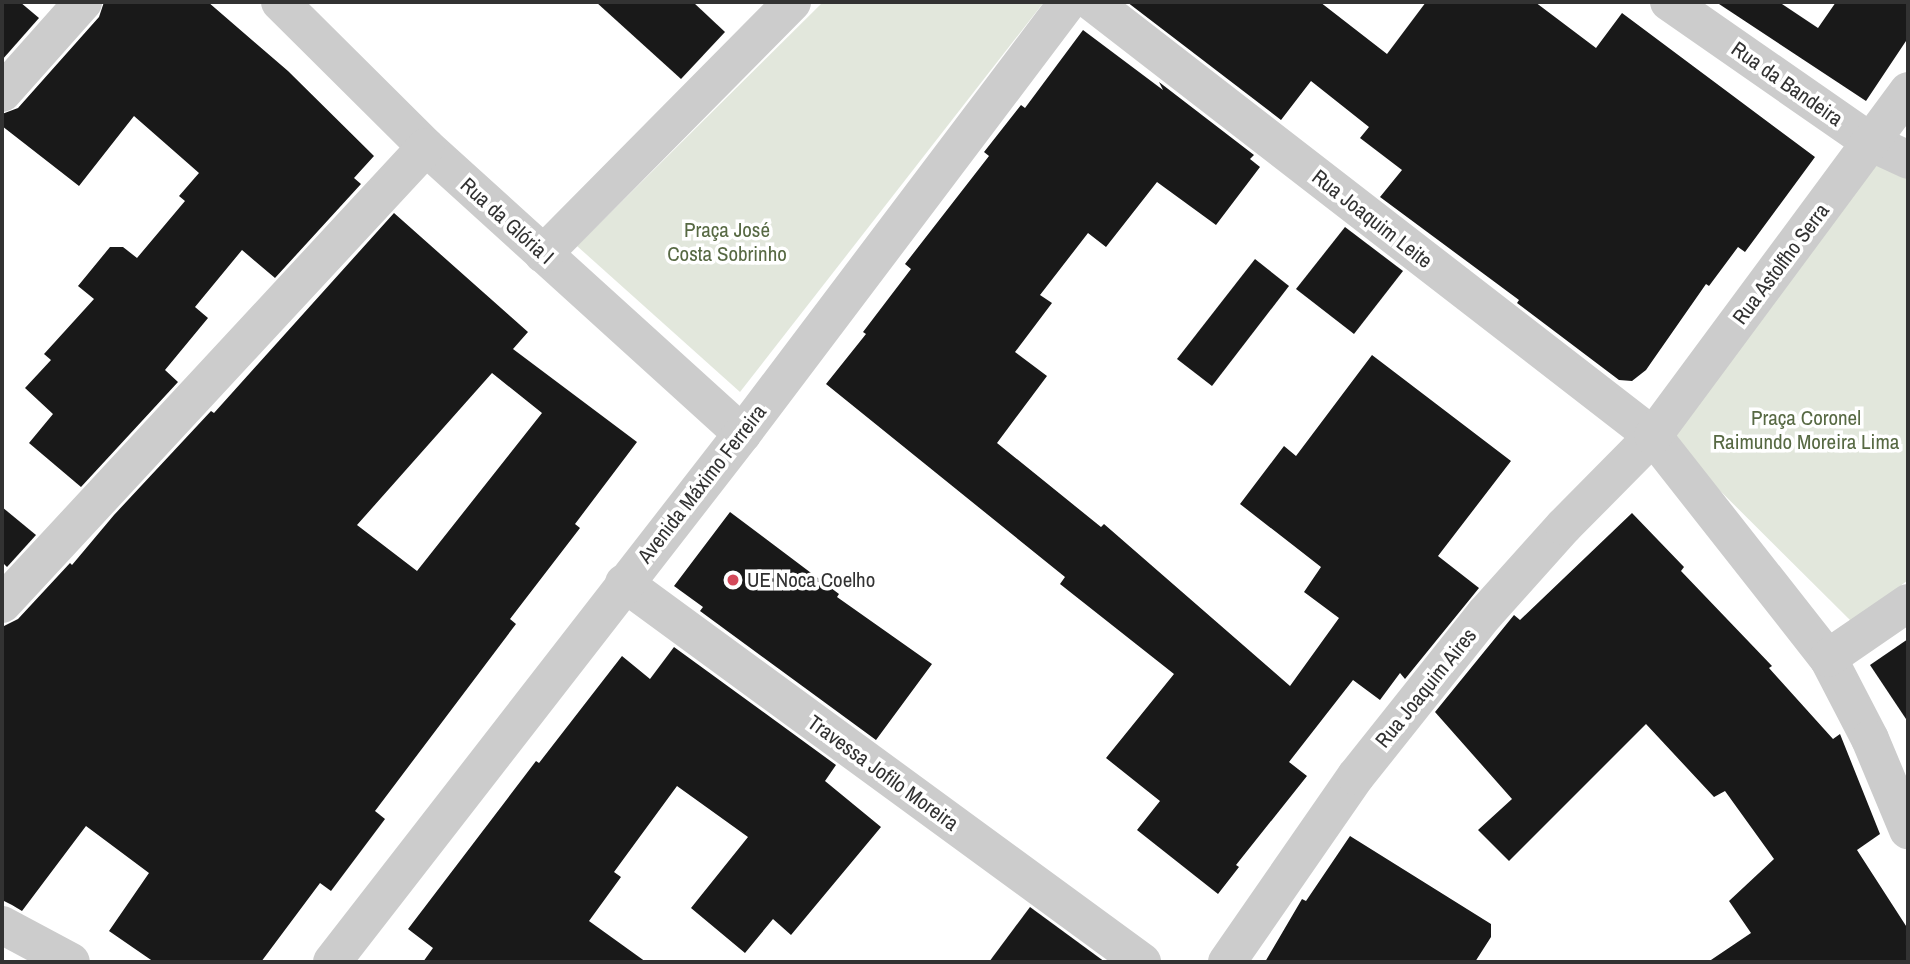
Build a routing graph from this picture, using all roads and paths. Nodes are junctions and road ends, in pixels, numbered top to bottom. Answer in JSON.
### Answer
{"nodes":[{"id":1,"x":83,"y":2,"type":"edge"},
{"id":2,"x":279,"y":2,"type":"edge"},
{"id":3,"x":792,"y":2,"type":"edge"},
{"id":4,"x":1068,"y":2,"type":"edge"},
{"id":5,"x":1092,"y":2,"type":"edge"},
{"id":6,"x":1669,"y":2,"type":"edge"},
{"id":7,"x":1908,"y":91,"type":"edge"},
{"id":8,"x":2,"y":93,"type":"edge"},
{"id":9,"x":1872,"y":143,"type":"junction"},
{"id":10,"x":426,"y":148,"type":"junction"},
{"id":11,"x":1908,"y":160,"type":"edge"},
{"id":12,"x":543,"y":254,"type":"junction"},
{"id":13,"x":742,"y":434,"type":"junction"},
{"id":14,"x":1653,"y":436,"type":"junction"},
{"id":15,"x":624,"y":583,"type":"junction"},
{"id":16,"x":1908,"y":603,"type":"edge"},
{"id":17,"x":2,"y":604,"type":"edge"},
{"id":18,"x":1828,"y":659,"type":"junction"},
{"id":19,"x":1908,"y":830,"type":"edge"},
{"id":20,"x":2,"y":925,"type":"edge"},
{"id":21,"x":71,"y":962,"type":"edge"},
{"id":22,"x":332,"y":962,"type":"edge"},
{"id":23,"x":1142,"y":962,"type":"edge"},
{"id":24,"x":1227,"y":962,"type":"edge"}],
"edges":[{"from":1,"to":8,"type":"street"},
{"from":2,"to":10,"type":"street","name":"Rua da Glória I"},
{"from":3,"to":12,"type":"street"},
{"from":4,"to":13,"type":"street","name":"Avenida Máximo Ferreira"},
{"from":5,"to":14,"type":"street","name":"Rua Joaquim Leite"},
{"from":6,"to":9,"type":"street","name":"Rua da Bandeira"},
{"from":7,"to":9,"type":"street","name":"Rua Astolfho Serra"},
{"from":9,"to":11,"type":"street","name":"Rua da Bandeira"},
{"from":9,"to":14,"type":"street","name":"Rua Astolfho Serra"},
{"from":10,"to":12,"type":"street","name":"Rua da Glória I"},
{"from":10,"to":17,"type":"street"},
{"from":12,"to":13,"type":"street","name":"Rua da Glória I"},
{"from":13,"to":15,"type":"street","name":"Avenida Máximo Ferreira"},
{"from":14,"to":18,"type":"street","name":"Rua Joaquim Leite"},
{"from":14,"to":24,"type":"street","name":"Rua Joaquim Aires"},
{"from":15,"to":22,"type":"street","name":"Avenida Máximo Ferreira"},
{"from":15,"to":23,"type":"street","name":"Travessa Jofilo Moreira"},
{"from":16,"to":18,"type":"street"},
{"from":18,"to":19,"type":"street","name":"Rua Joaquim Leite"},
{"from":20,"to":21,"type":"street"}]}
